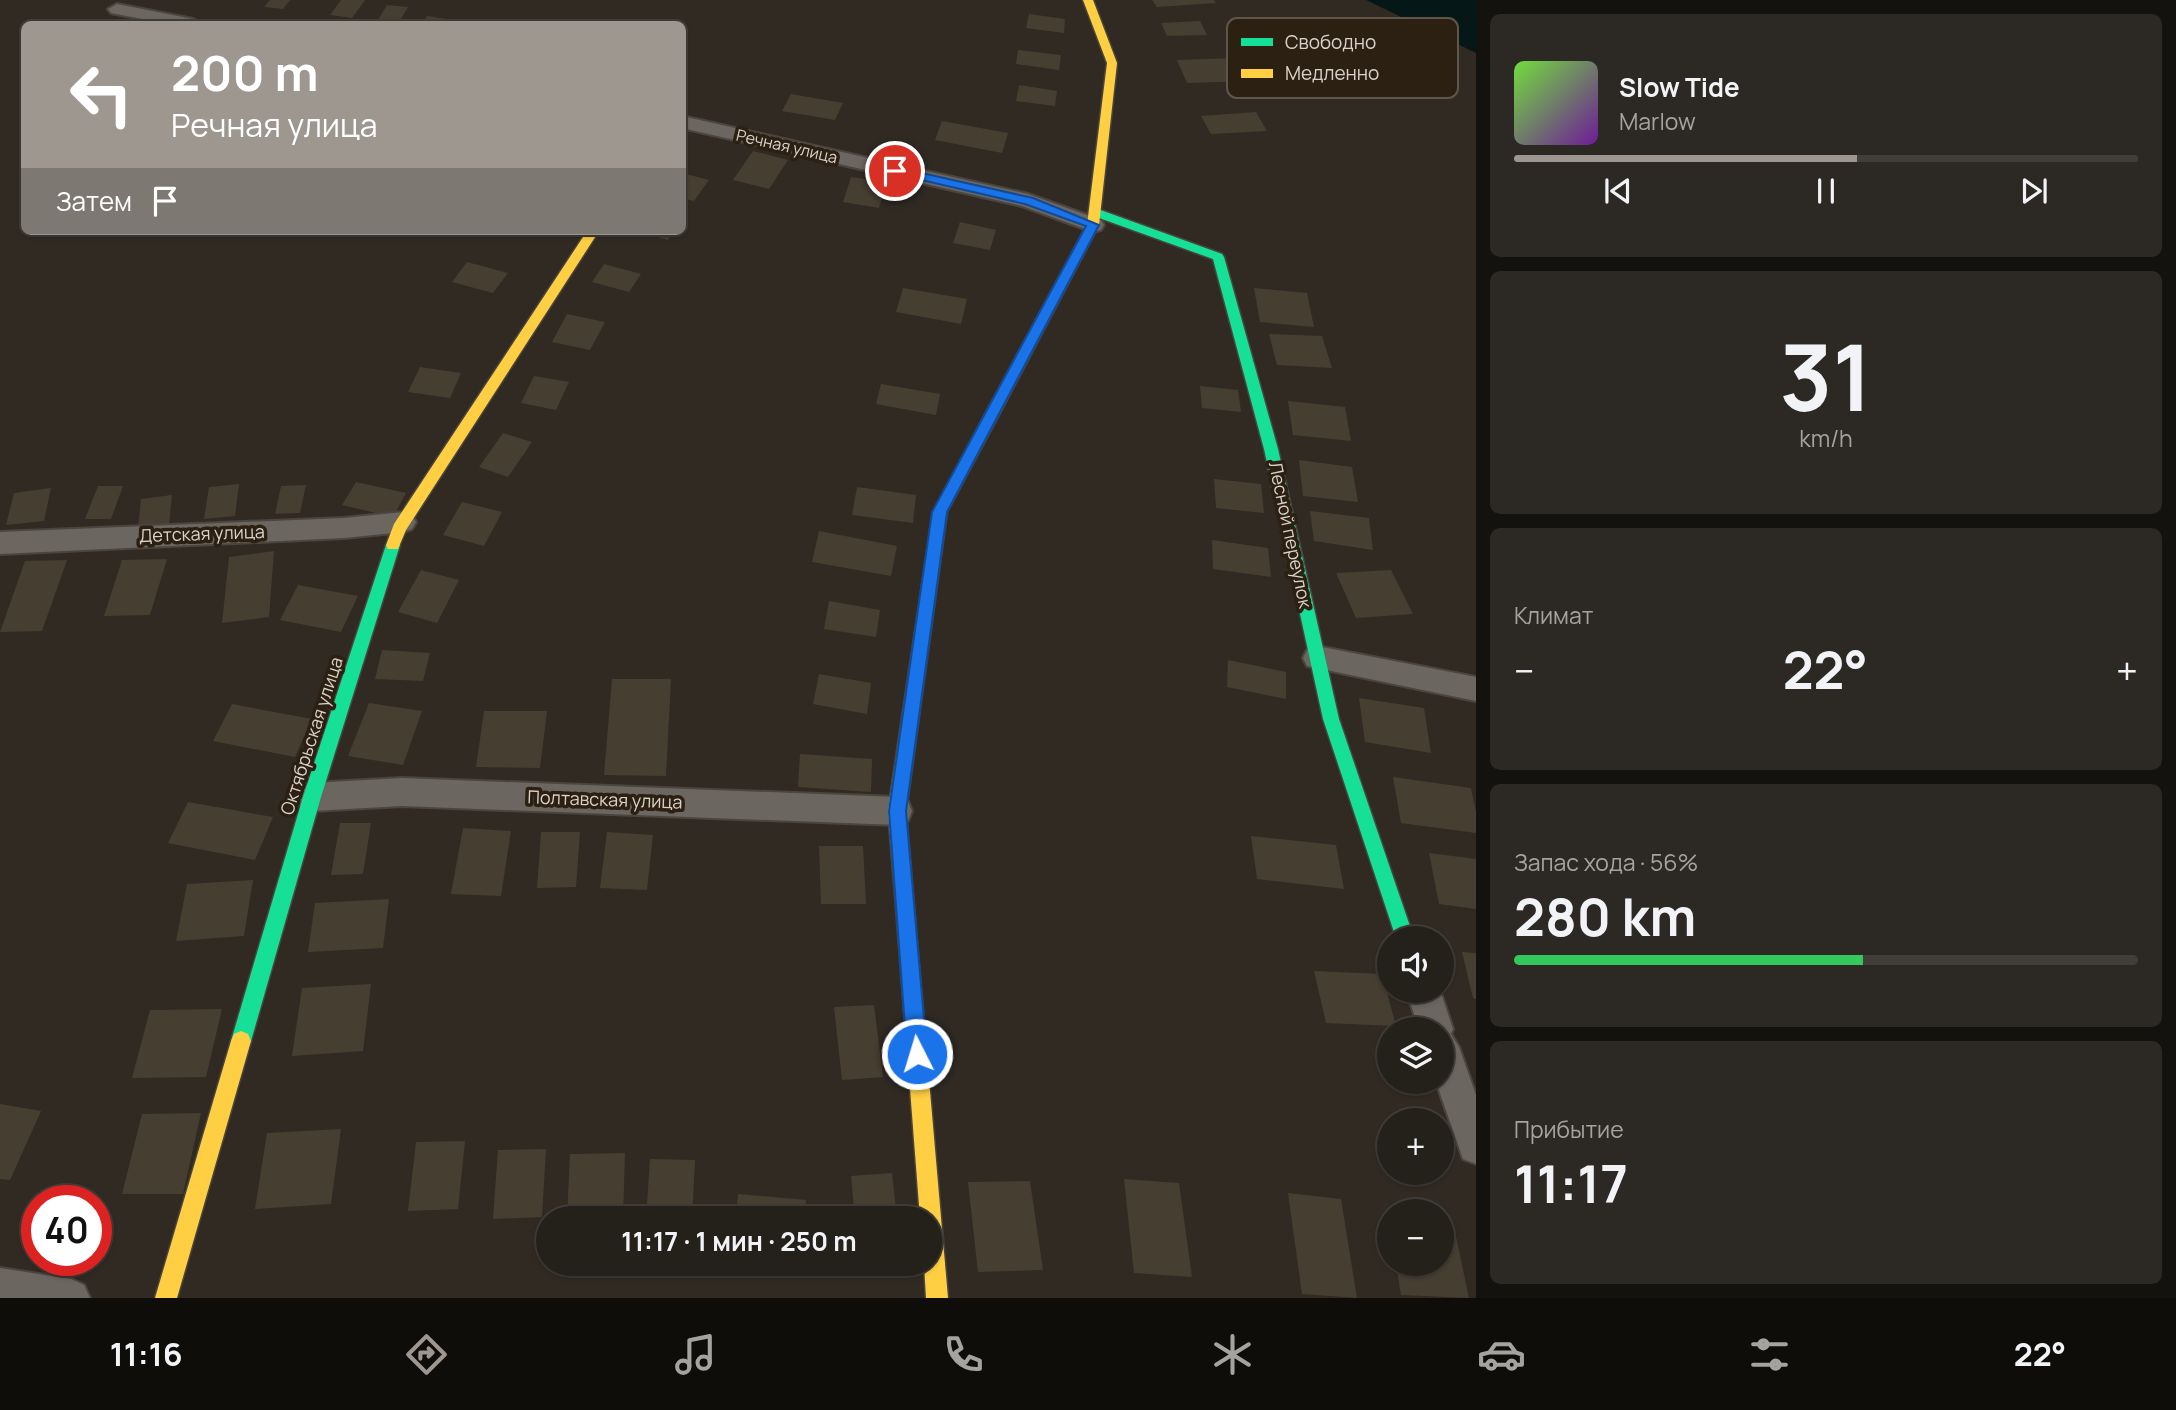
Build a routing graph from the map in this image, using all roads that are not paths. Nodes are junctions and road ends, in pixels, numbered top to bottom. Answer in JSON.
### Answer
{"nodes":[{"id":1,"x":1088,"y":0,"type":"edge"},
{"id":2,"x":117,"y":9,"type":"dead end"},
{"id":3,"x":178,"y":21,"type":"edge"},
{"id":4,"x":686,"y":123,"type":"edge"},
{"id":5,"x":1094,"y":218,"type":"junction"},
{"id":6,"x":590,"y":235,"type":"edge"},
{"id":7,"x":403,"y":523,"type":"junction"},
{"id":8,"x":0,"y":543,"type":"edge"},
{"id":9,"x":1317,"y":658,"type":"junction"},
{"id":10,"x":1476,"y":689,"type":"edge"},
{"id":11,"x":312,"y":797,"type":"junction"},
{"id":12,"x":897,"y":811,"type":"junction"},
{"id":13,"x":1401,"y":926,"type":"edge"},
{"id":14,"x":1454,"y":1081,"type":"edge"},
{"id":15,"x":1476,"y":1146,"type":"edge"},
{"id":16,"x":0,"y":1287,"type":"edge"},
{"id":17,"x":71,"y":1298,"type":"edge"},
{"id":18,"x":166,"y":1298,"type":"edge"},
{"id":19,"x":937,"y":1298,"type":"edge"}],
"edges":[{"from":1,"to":5,"type":"street"},
{"from":2,"to":3,"type":"street"},
{"from":4,"to":5,"type":"street","name":"Речная улица"},
{"from":5,"to":9,"type":"street","name":"Лесной переулок"},
{"from":5,"to":12,"type":"street"},
{"from":6,"to":7,"type":"street","name":"Октябрьская улица"},
{"from":7,"to":8,"type":"street","name":"Детская улица"},
{"from":7,"to":11,"type":"street","name":"Октябрьская улица"},
{"from":9,"to":10,"type":"street"},
{"from":9,"to":13,"type":"street","name":"Лесной переулок"},
{"from":11,"to":12,"type":"street","name":"Полтавская улица"},
{"from":11,"to":18,"type":"street","name":"Октябрьская улица"},
{"from":12,"to":19,"type":"street"},
{"from":14,"to":15,"type":"street"},
{"from":16,"to":17,"type":"street"}]}
